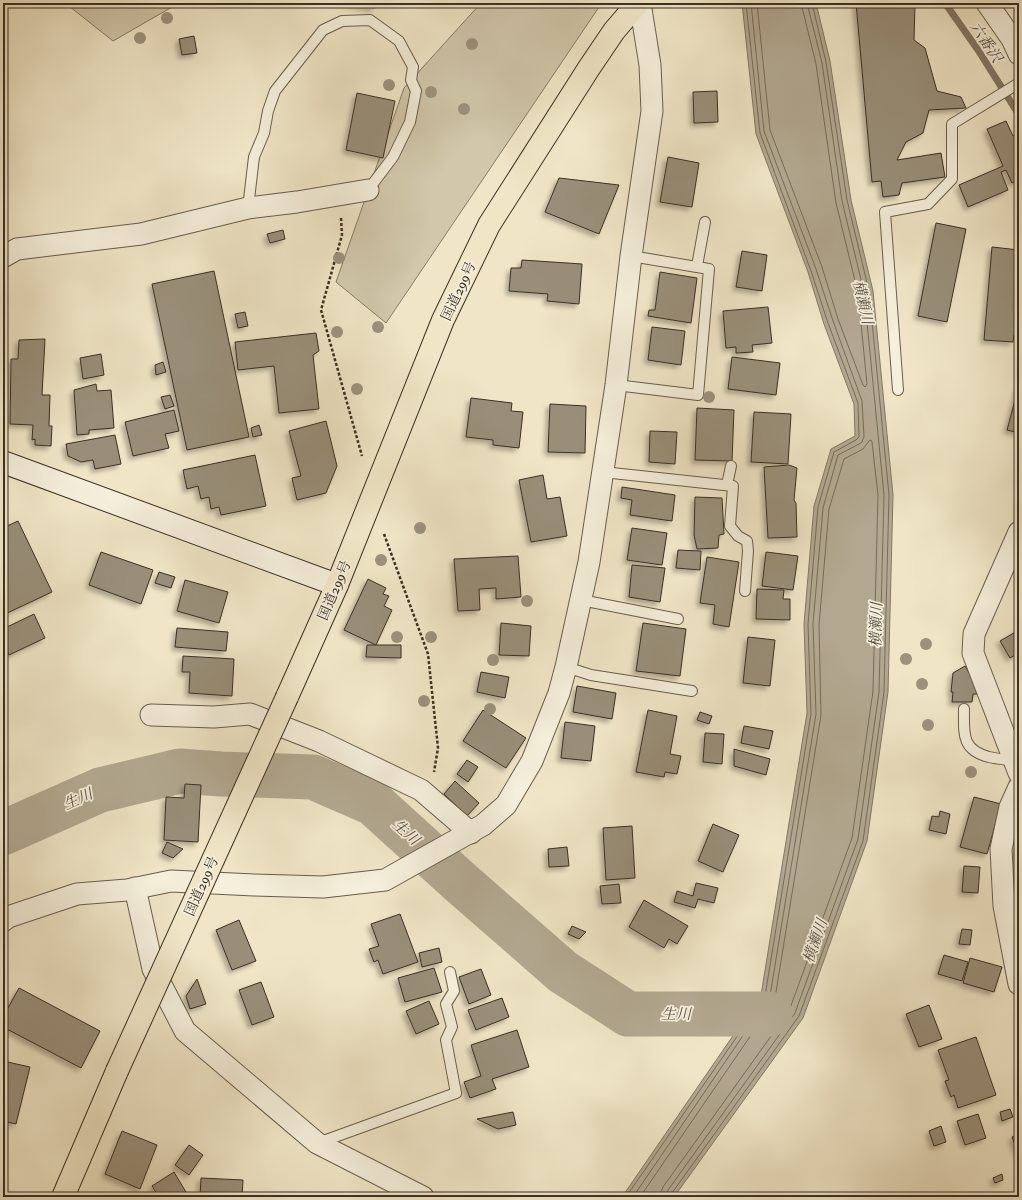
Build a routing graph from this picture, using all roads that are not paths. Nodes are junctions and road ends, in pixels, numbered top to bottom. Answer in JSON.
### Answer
{"nodes":[{"id":1,"x":639,"y":3,"type":"edge"},
{"id":2,"x":987,"y":3,"type":"edge"},
{"id":3,"x":1019,"y":54,"type":"edge"},
{"id":4,"x":1019,"y":83,"type":"edge"},
{"id":5,"x":368,"y":190,"type":"joint"},
{"id":6,"x":248,"y":208,"type":"junction"},
{"id":7,"x":705,"y":222,"type":"dead end"},
{"id":8,"x":3,"y":256,"type":"edge"},
{"id":9,"x":631,"y":256,"type":"junction"},
{"id":10,"x":697,"y":266,"type":"junction"},
{"id":11,"x":616,"y":385,"type":"junction"},
{"id":12,"x":898,"y":390,"type":"dead end"},
{"id":13,"x":3,"y":462,"type":"edge"},
{"id":14,"x":731,"y":466,"type":"dead end"},
{"id":15,"x":602,"y":472,"type":"junction"},
{"id":16,"x":727,"y":485,"type":"junction"},
{"id":17,"x":1019,"y":532,"type":"edge"},
{"id":18,"x":337,"y":585,"type":"junction"},
{"id":19,"x":745,"y":591,"type":"dead end"},
{"id":20,"x":581,"y":600,"type":"junction"},
{"id":21,"x":678,"y":619,"type":"dead end"},
{"id":22,"x":566,"y":667,"type":"junction"},
{"id":23,"x":692,"y":691,"type":"dead end"},
{"id":24,"x":964,"y":709,"type":"dead end"},
{"id":25,"x":151,"y":715,"type":"dead end"},
{"id":26,"x":1016,"y":767,"type":"edge"},
{"id":27,"x":1019,"y":787,"type":"edge"},
{"id":28,"x":471,"y":833,"type":"junction"},
{"id":29,"x":135,"y":888,"type":"junction"},
{"id":30,"x":3,"y":921,"type":"edge"},
{"id":31,"x":450,"y":972,"type":"dead end"},
{"id":32,"x":1019,"y":984,"type":"edge"},
{"id":33,"x":317,"y":1143,"type":"junction"},
{"id":34,"x":63,"y":1197,"type":"edge"},
{"id":35,"x":423,"y":1197,"type":"edge"}],
"edges":[{"from":1,"to":9,"type":"street"},
{"from":1,"to":18,"type":"highway","name":"国道299号"},
{"from":2,"to":3,"type":"street"},
{"from":4,"to":12,"type":"lane"},
{"from":5,"to":6,"type":"street"},
{"from":5,"to":6,"type":"lane"},
{"from":6,"to":8,"type":"street"},
{"from":7,"to":10,"type":"lane"},
{"from":9,"to":10,"type":"lane"},
{"from":9,"to":11,"type":"street"},
{"from":10,"to":11,"type":"lane"},
{"from":11,"to":15,"type":"street"},
{"from":13,"to":18,"type":"street"},
{"from":14,"to":16,"type":"lane"},
{"from":15,"to":16,"type":"lane"},
{"from":15,"to":20,"type":"street"},
{"from":16,"to":19,"type":"lane"},
{"from":17,"to":26,"type":"street"},
{"from":18,"to":34,"type":"highway","name":"国道299号","bridge":true},
{"from":20,"to":21,"type":"lane"},
{"from":20,"to":22,"type":"street"},
{"from":22,"to":23,"type":"lane"},
{"from":22,"to":28,"type":"street"},
{"from":24,"to":26,"type":"lane"},
{"from":25,"to":28,"type":"street"},
{"from":27,"to":32,"type":"street"},
{"from":28,"to":29,"type":"street"},
{"from":29,"to":30,"type":"street"},
{"from":29,"to":33,"type":"street"},
{"from":31,"to":33,"type":"lane"},
{"from":33,"to":35,"type":"street"}]}
